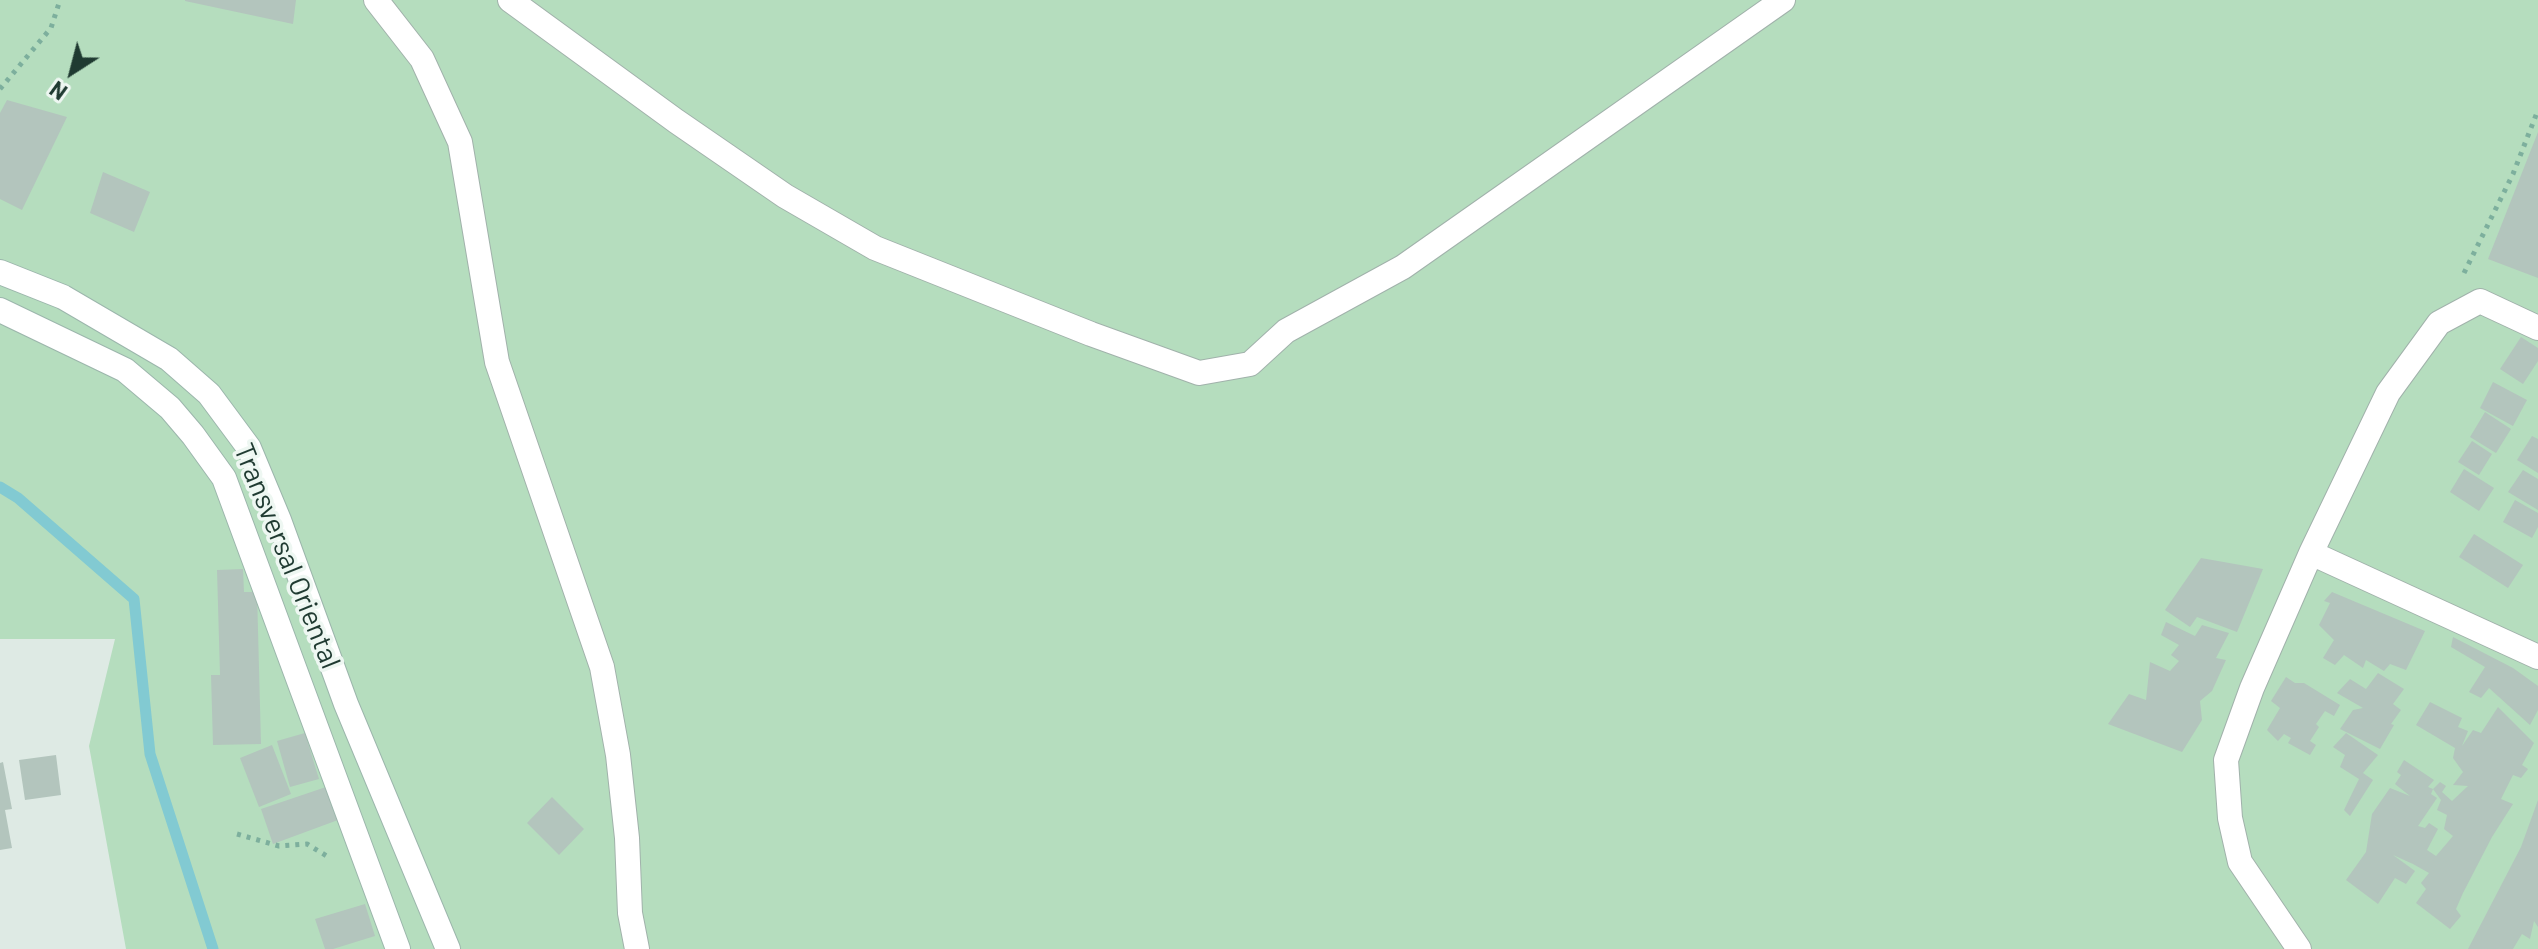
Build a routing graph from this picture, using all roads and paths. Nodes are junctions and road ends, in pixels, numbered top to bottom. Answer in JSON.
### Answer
{"nodes":[{"id":1,"x":60,"y":0,"type":"edge"},
{"id":2,"x":376,"y":0,"type":"edge"},
{"id":3,"x":510,"y":0,"type":"edge"},
{"id":4,"x":1783,"y":0,"type":"edge"},
{"id":5,"x":0,"y":89,"type":"edge"},
{"id":6,"x":2538,"y":110,"type":"edge"},
{"id":7,"x":0,"y":272,"type":"edge"},
{"id":8,"x":0,"y":310,"type":"edge"},
{"id":9,"x":2439,"y":323,"type":"junction"},
{"id":10,"x":2538,"y":328,"type":"edge"},
{"id":11,"x":2311,"y":553,"type":"junction"},
{"id":12,"x":2538,"y":657,"type":"edge"},
{"id":13,"x":237,"y":834,"type":"dead end"},
{"id":14,"x":372,"y":876,"type":"junction"},
{"id":15,"x":398,"y":949,"type":"edge"},
{"id":16,"x":448,"y":949,"type":"edge"},
{"id":17,"x":637,"y":949,"type":"edge"},
{"id":18,"x":2299,"y":949,"type":"edge"}],
"edges":[{"from":1,"to":5,"type":"path"},
{"from":2,"to":17,"type":"street"},
{"from":3,"to":4,"type":"street"},
{"from":6,"to":9,"type":"path"},
{"from":7,"to":16,"type":"street","name":"Transversal Oriental"},
{"from":8,"to":14,"type":"street","name":"Transversal Oriental"},
{"from":9,"to":10,"type":"street"},
{"from":9,"to":11,"type":"street"},
{"from":11,"to":12,"type":"street"},
{"from":11,"to":18,"type":"street"},
{"from":13,"to":14,"type":"path"},
{"from":14,"to":15,"type":"street","name":"Transversal Oriental"}]}
